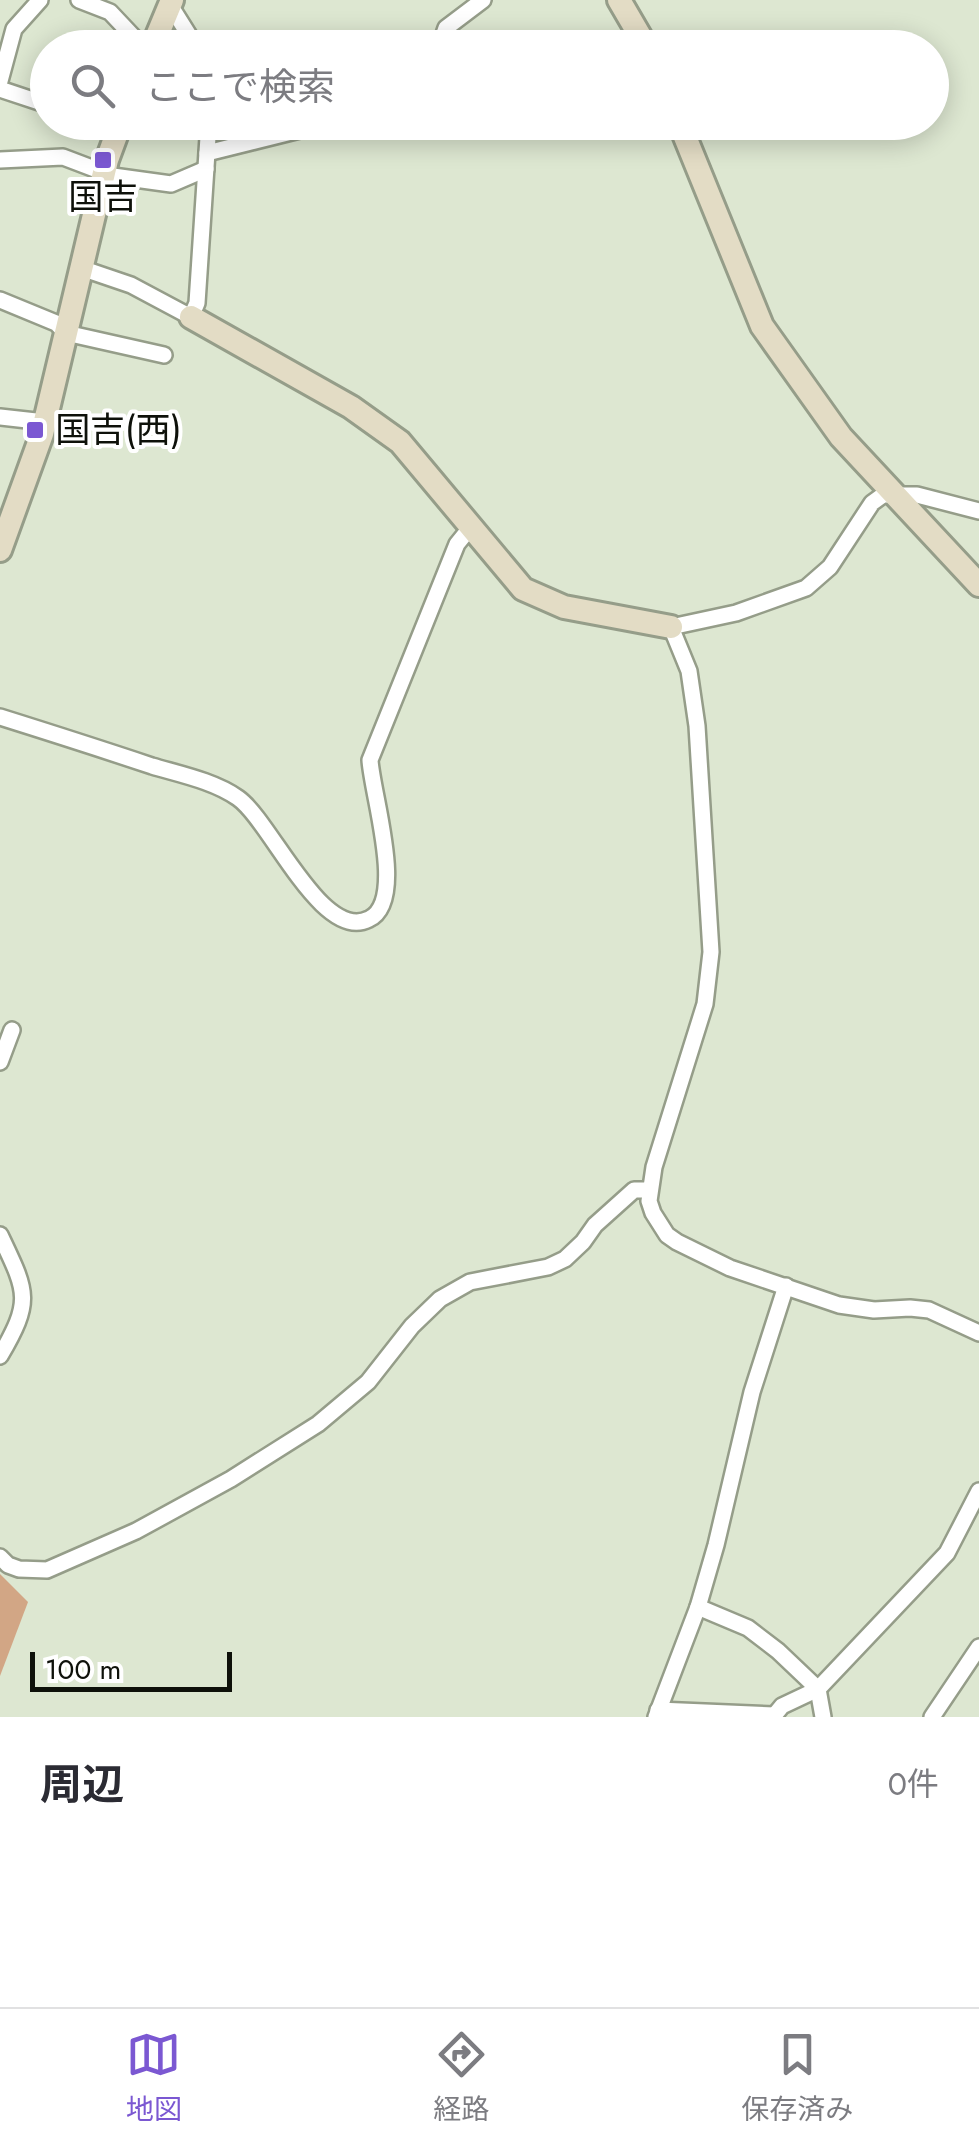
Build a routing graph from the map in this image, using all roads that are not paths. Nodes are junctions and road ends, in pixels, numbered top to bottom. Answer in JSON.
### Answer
{"nodes":[{"id":1,"x":40,"y":0,"type":"edge"},
{"id":2,"x":79,"y":0,"type":"edge"},
{"id":3,"x":483,"y":0,"type":"edge"},
{"id":4,"x":619,"y":0,"type":"edge"},
{"id":5,"x":170,"y":2,"type":"edge"},
{"id":6,"x":127,"y":30,"type":"edge"},
{"id":7,"x":159,"y":30,"type":"edge"},
{"id":8,"x":186,"y":30,"type":"edge"},
{"id":9,"x":445,"y":30,"type":"edge"},
{"id":10,"x":636,"y":30,"type":"edge"},
{"id":11,"x":0,"y":81,"type":"edge"},
{"id":12,"x":0,"y":89,"type":"edge"},
{"id":13,"x":30,"y":99,"type":"edge"},
{"id":14,"x":109,"y":140,"type":"edge"},
{"id":15,"x":208,"y":140,"type":"edge"},
{"id":16,"x":274,"y":140,"type":"edge"},
{"id":17,"x":686,"y":140,"type":"edge"},
{"id":18,"x":0,"y":160,"type":"edge"},
{"id":19,"x":206,"y":161,"type":"junction"},
{"id":20,"x":104,"y":172,"type":"junction"},
{"id":21,"x":80,"y":268,"type":"junction"},
{"id":22,"x":0,"y":300,"type":"edge"},
{"id":23,"x":191,"y":317,"type":"junction"},
{"id":24,"x":66,"y":333,"type":"junction"},
{"id":25,"x":164,"y":355,"type":"dead end"},
{"id":26,"x":0,"y":416,"type":"edge"},
{"id":27,"x":46,"y":422,"type":"junction"},
{"id":28,"x":894,"y":494,"type":"junction"},
{"id":29,"x":979,"y":511,"type":"edge"},
{"id":30,"x":470,"y":528,"type":"junction"},
{"id":31,"x":0,"y":547,"type":"edge"},
{"id":32,"x":979,"y":585,"type":"edge"},
{"id":33,"x":671,"y":627,"type":"junction"},
{"id":34,"x":0,"y":717,"type":"edge"},
{"id":35,"x":12,"y":1030,"type":"dead end"},
{"id":36,"x":0,"y":1062,"type":"edge"},
{"id":37,"x":649,"y":1190,"type":"junction"},
{"id":38,"x":0,"y":1235,"type":"edge"},
{"id":39,"x":786,"y":1286,"type":"junction"},
{"id":40,"x":979,"y":1333,"type":"edge"},
{"id":41,"x":0,"y":1356,"type":"edge"},
{"id":42,"x":977,"y":1497,"type":"edge"},
{"id":43,"x":0,"y":1556,"type":"edge"},
{"id":44,"x":698,"y":1607,"type":"junction"},
{"id":45,"x":979,"y":1647,"type":"edge"},
{"id":46,"x":818,"y":1689,"type":"junction"},
{"id":47,"x":657,"y":1713,"type":"edge"},
{"id":48,"x":774,"y":1716,"type":"edge"},
{"id":49,"x":823,"y":1717,"type":"edge"},
{"id":50,"x":932,"y":1717,"type":"edge"}],
"edges":[{"from":1,"to":11,"type":"street"},
{"from":2,"to":6,"type":"street"},
{"from":3,"to":9,"type":"street"},
{"from":4,"to":10,"type":"street"},
{"from":5,"to":7,"type":"street"},
{"from":5,"to":8,"type":"street"},
{"from":12,"to":13,"type":"street"},
{"from":14,"to":20,"type":"street"},
{"from":15,"to":19,"type":"street"},
{"from":16,"to":19,"type":"street"},
{"from":17,"to":28,"type":"street"},
{"from":18,"to":20,"type":"street"},
{"from":19,"to":20,"type":"street"},
{"from":19,"to":23,"type":"street"},
{"from":20,"to":21,"type":"street"},
{"from":21,"to":23,"type":"street"},
{"from":21,"to":24,"type":"street"},
{"from":22,"to":24,"type":"street"},
{"from":23,"to":30,"type":"street"},
{"from":24,"to":25,"type":"street"},
{"from":24,"to":27,"type":"street"},
{"from":26,"to":27,"type":"street"},
{"from":27,"to":31,"type":"street"},
{"from":28,"to":29,"type":"street"},
{"from":28,"to":32,"type":"street"},
{"from":28,"to":33,"type":"street"},
{"from":30,"to":33,"type":"street"},
{"from":30,"to":34,"type":"street"},
{"from":33,"to":37,"type":"street"},
{"from":35,"to":36,"type":"street"},
{"from":37,"to":39,"type":"street"},
{"from":37,"to":43,"type":"street"},
{"from":38,"to":41,"type":"street"},
{"from":39,"to":40,"type":"street"},
{"from":39,"to":44,"type":"street"},
{"from":42,"to":46,"type":"street"},
{"from":44,"to":46,"type":"street"},
{"from":44,"to":47,"type":"street"},
{"from":45,"to":50,"type":"street"},
{"from":46,"to":48,"type":"street"},
{"from":46,"to":49,"type":"street"},
{"from":47,"to":48,"type":"street"}]}
